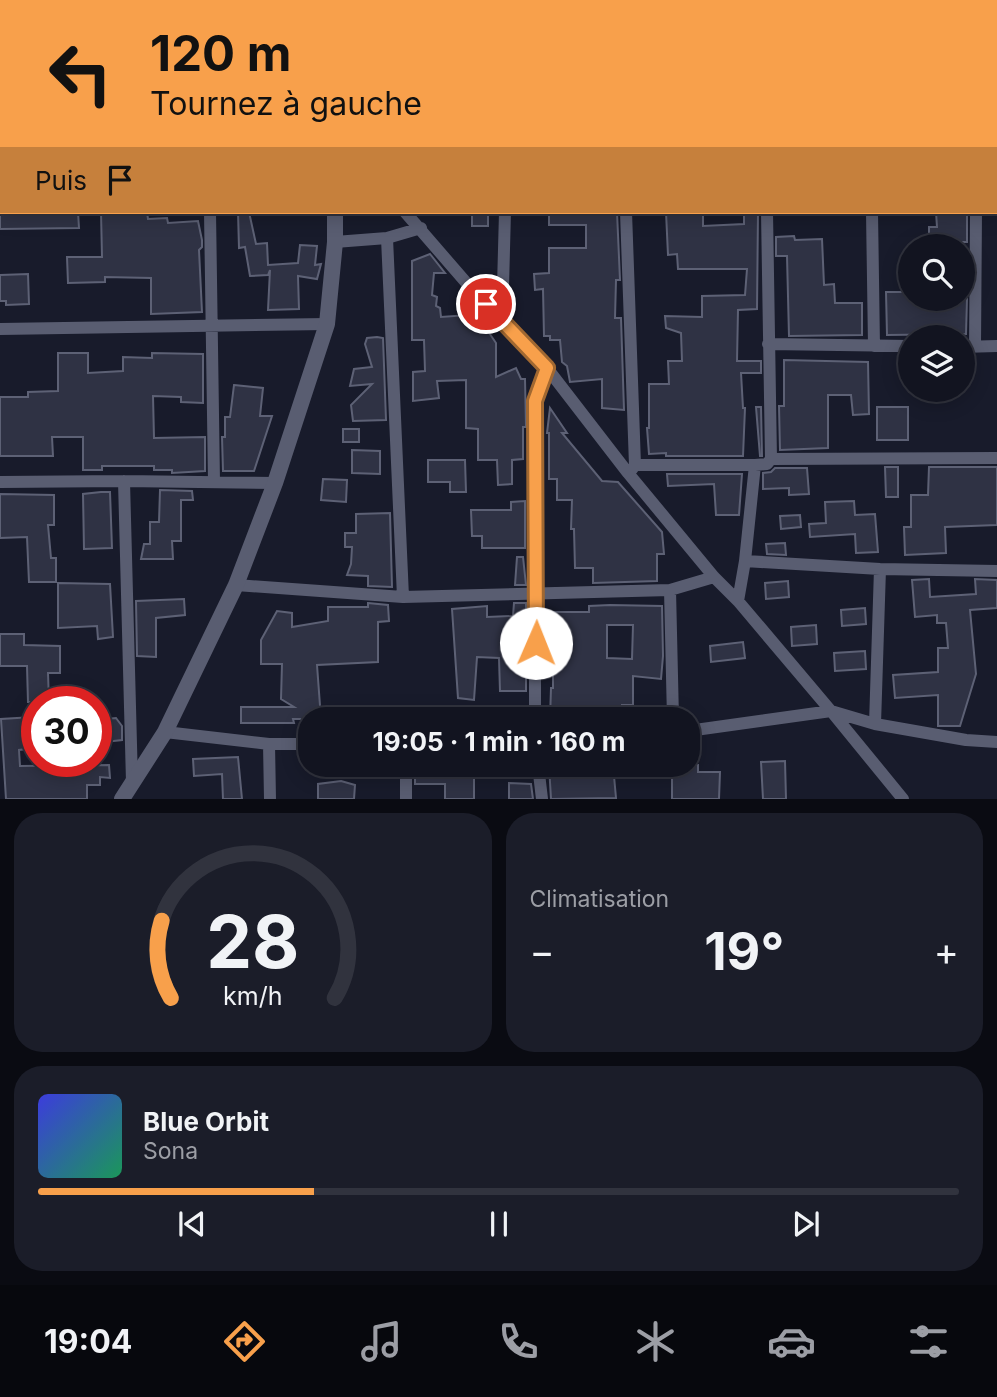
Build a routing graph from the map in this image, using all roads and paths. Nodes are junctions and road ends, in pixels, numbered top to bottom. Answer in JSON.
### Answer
{"nodes":[{"id":1,"x":210,"y":214,"type":"edge"},
{"id":2,"x":335,"y":214,"type":"edge"},
{"id":3,"x":407,"y":214,"type":"edge"},
{"id":4,"x":505,"y":214,"type":"edge"},
{"id":5,"x":626,"y":214,"type":"edge"},
{"id":6,"x":767,"y":214,"type":"edge"},
{"id":7,"x":872,"y":214,"type":"edge"},
{"id":8,"x":975,"y":214,"type":"edge"},
{"id":9,"x":421,"y":228,"type":"junction"},
{"id":10,"x":387,"y":239,"type":"junction"},
{"id":11,"x":335,"y":242,"type":"junction"},
{"id":12,"x":327,"y":324,"type":"junction"},
{"id":13,"x":502,"y":324,"type":"junction"},
{"id":14,"x":970,"y":325,"type":"edge"},
{"id":15,"x":212,"y":326,"type":"junction"},
{"id":16,"x":0,"y":329,"type":"edge"},
{"id":17,"x":768,"y":344,"type":"junction"},
{"id":18,"x":874,"y":346,"type":"junction"},
{"id":19,"x":898,"y":346,"type":"edge"},
{"id":20,"x":997,"y":346,"type":"edge"},
{"id":21,"x":975,"y":347,"type":"edge"},
{"id":22,"x":547,"y":368,"type":"junction"},
{"id":23,"x":997,"y":458,"type":"edge"},
{"id":24,"x":771,"y":459,"type":"junction"},
{"id":25,"x":755,"y":465,"type":"junction"},
{"id":26,"x":632,"y":469,"type":"junction"},
{"id":27,"x":124,"y":481,"type":"junction"},
{"id":28,"x":0,"y":482,"type":"edge"},
{"id":29,"x":214,"y":482,"type":"junction"},
{"id":30,"x":275,"y":483,"type":"junction"},
{"id":31,"x":745,"y":561,"type":"junction"},
{"id":32,"x":880,"y":569,"type":"junction"},
{"id":33,"x":997,"y":571,"type":"edge"},
{"id":34,"x":714,"y":577,"type":"junction"},
{"id":35,"x":236,"y":585,"type":"junction"},
{"id":36,"x":670,"y":590,"type":"junction"},
{"id":37,"x":536,"y":593,"type":"junction"},
{"id":38,"x":403,"y":597,"type":"junction"},
{"id":39,"x":738,"y":601,"type":"junction"},
{"id":40,"x":535,"y":707,"type":"edge"},
{"id":41,"x":673,"y":707,"type":"edge"},
{"id":42,"x":831,"y":711,"type":"junction"},
{"id":43,"x":875,"y":724,"type":"junction"},
{"id":44,"x":700,"y":730,"type":"edge"},
{"id":45,"x":165,"y":732,"type":"junction"},
{"id":46,"x":997,"y":742,"type":"edge"},
{"id":47,"x":269,"y":744,"type":"junction"},
{"id":48,"x":298,"y":744,"type":"edge"},
{"id":49,"x":406,"y":777,"type":"edge"},
{"id":50,"x":539,"y":777,"type":"edge"},
{"id":51,"x":132,"y":782,"type":"junction"},
{"id":52,"x":122,"y":799,"type":"edge"},
{"id":53,"x":270,"y":799,"type":"edge"},
{"id":54,"x":407,"y":799,"type":"edge"},
{"id":55,"x":542,"y":799,"type":"edge"},
{"id":56,"x":903,"y":799,"type":"edge"}],
"edges":[{"from":1,"to":15,"type":"street"},
{"from":2,"to":11,"type":"street"},
{"from":3,"to":9,"type":"street"},
{"from":4,"to":13,"type":"street"},
{"from":5,"to":26,"type":"street"},
{"from":6,"to":17,"type":"street"},
{"from":7,"to":18,"type":"street"},
{"from":8,"to":14,"type":"street"},
{"from":9,"to":10,"type":"street"},
{"from":9,"to":13,"type":"street"},
{"from":10,"to":11,"type":"street"},
{"from":10,"to":38,"type":"street"},
{"from":11,"to":12,"type":"street"},
{"from":12,"to":15,"type":"street"},
{"from":12,"to":30,"type":"street"},
{"from":13,"to":22,"type":"street"},
{"from":15,"to":16,"type":"street"},
{"from":15,"to":29,"type":"street"},
{"from":17,"to":18,"type":"street"},
{"from":17,"to":24,"type":"street"},
{"from":18,"to":19,"type":"street"},
{"from":20,"to":21,"type":"street"},
{"from":22,"to":26,"type":"street"},
{"from":22,"to":37,"type":"street"},
{"from":23,"to":24,"type":"street"},
{"from":24,"to":25,"type":"street"},
{"from":25,"to":26,"type":"street"},
{"from":25,"to":31,"type":"street"},
{"from":26,"to":34,"type":"street"},
{"from":27,"to":28,"type":"street"},
{"from":27,"to":29,"type":"street"},
{"from":27,"to":51,"type":"street"},
{"from":29,"to":30,"type":"street"},
{"from":30,"to":35,"type":"street"},
{"from":31,"to":32,"type":"street"},
{"from":31,"to":39,"type":"street"},
{"from":32,"to":33,"type":"street"},
{"from":32,"to":43,"type":"street"},
{"from":34,"to":36,"type":"street"},
{"from":34,"to":39,"type":"street"},
{"from":35,"to":38,"type":"street"},
{"from":35,"to":45,"type":"street"},
{"from":36,"to":37,"type":"street"},
{"from":36,"to":41,"type":"street"},
{"from":37,"to":38,"type":"street"},
{"from":37,"to":40,"type":"street"},
{"from":39,"to":42,"type":"street"},
{"from":42,"to":43,"type":"street"},
{"from":42,"to":44,"type":"street"},
{"from":42,"to":56,"type":"street"},
{"from":43,"to":46,"type":"street"},
{"from":45,"to":47,"type":"street"},
{"from":45,"to":51,"type":"street"},
{"from":47,"to":48,"type":"street"},
{"from":47,"to":53,"type":"street"},
{"from":49,"to":54,"type":"street"},
{"from":50,"to":55,"type":"street"},
{"from":51,"to":52,"type":"street"}]}
